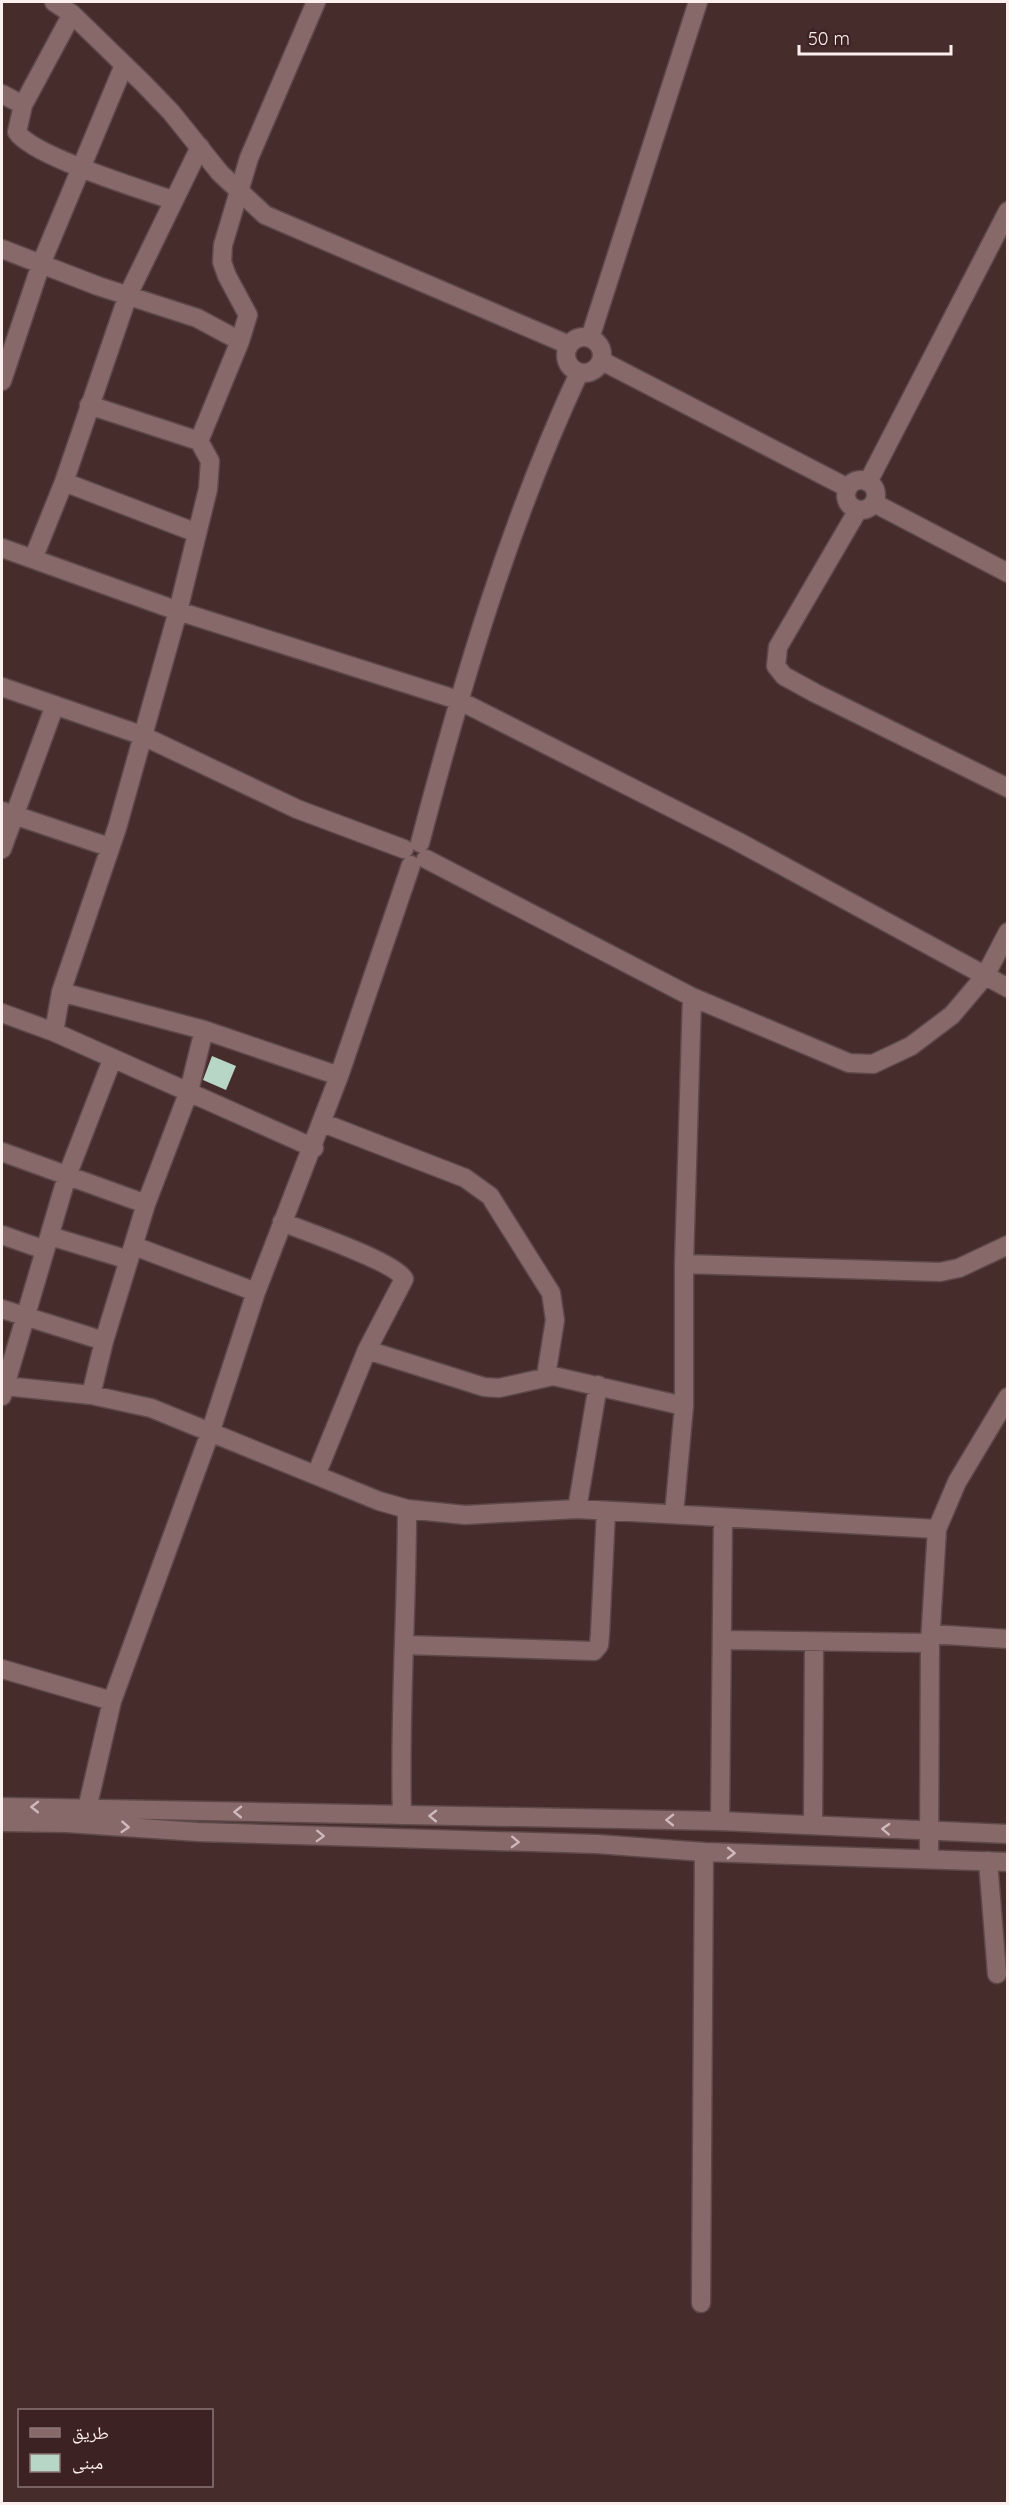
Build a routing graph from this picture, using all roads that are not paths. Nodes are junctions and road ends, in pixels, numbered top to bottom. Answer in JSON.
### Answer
{"nodes":[{"id":1,"x":54,"y":2,"type":"edge"},
{"id":2,"x":316,"y":2,"type":"edge"},
{"id":3,"x":698,"y":2,"type":"edge"},
{"id":4,"x":72,"y":14,"type":"junction"},
{"id":5,"x":124,"y":65,"type":"junction"},
{"id":6,"x":2,"y":94,"type":"edge"},
{"id":7,"x":23,"y":105,"type":"junction"},
{"id":8,"x":200,"y":147,"type":"junction"},
{"id":9,"x":79,"y":168,"type":"junction"},
{"id":10,"x":237,"y":192,"type":"junction"},
{"id":11,"x":172,"y":200,"type":"junction"},
{"id":12,"x":1008,"y":211,"type":"edge"},
{"id":13,"x":2,"y":249,"type":"edge"},
{"id":14,"x":41,"y":264,"type":"junction"},
{"id":15,"x":128,"y":295,"type":"junction"},
{"id":16,"x":590,"y":338,"type":"junction"},
{"id":17,"x":240,"y":340,"type":"junction"},
{"id":18,"x":569,"y":345,"type":"junction"},
{"id":19,"x":602,"y":361,"type":"junction"},
{"id":20,"x":579,"y":373,"type":"junction"},
{"id":21,"x":2,"y":381,"type":"edge"},
{"id":22,"x":89,"y":405,"type":"junction"},
{"id":23,"x":199,"y":441,"type":"junction"},
{"id":24,"x":64,"y":482,"type":"junction"},
{"id":25,"x":868,"y":482,"type":"junction"},
{"id":26,"x":848,"y":488,"type":"junction"},
{"id":27,"x":866,"y":506,"type":"junction"},
{"id":28,"x":196,"y":533,"type":"junction"},
{"id":29,"x":2,"y":548,"type":"edge"},
{"id":30,"x":33,"y":559,"type":"junction"},
{"id":31,"x":1008,"y":573,"type":"edge"},
{"id":32,"x":178,"y":611,"type":"junction"},
{"id":33,"x":2,"y":687,"type":"edge"},
{"id":34,"x":458,"y":700,"type":"junction"},
{"id":35,"x":55,"y":705,"type":"junction"},
{"id":36,"x":141,"y":735,"type":"junction"},
{"id":37,"x":1008,"y":788,"type":"edge"},
{"id":38,"x":8,"y":813,"type":"edge"},
{"id":39,"x":109,"y":847,"type":"junction"},
{"id":40,"x":2,"y":849,"type":"edge"},
{"id":41,"x":415,"y":854,"type":"junction"},
{"id":42,"x":1008,"y":932,"type":"edge"},
{"id":43,"x":985,"y":976,"type":"junction"},
{"id":44,"x":1008,"y":988,"type":"edge"},
{"id":45,"x":61,"y":992,"type":"junction"},
{"id":46,"x":692,"y":997,"type":"junction"},
{"id":47,"x":2,"y":1013,"type":"edge"},
{"id":48,"x":204,"y":1030,"type":"junction"},
{"id":49,"x":54,"y":1032,"type":"junction"},
{"id":50,"x":112,"y":1060,"type":"junction"},
{"id":51,"x":339,"y":1076,"type":"junction"},
{"id":52,"x":189,"y":1090,"type":"junction"},
{"id":53,"x":322,"y":1123,"type":"junction"},
{"id":54,"x":314,"y":1148,"type":"junction"},
{"id":55,"x":2,"y":1152,"type":"edge"},
{"id":56,"x":67,"y":1176,"type":"junction"},
{"id":57,"x":146,"y":1204,"type":"junction"},
{"id":58,"x":282,"y":1222,"type":"junction"},
{"id":59,"x":2,"y":1235,"type":"edge"},
{"id":60,"x":48,"y":1243,"type":"junction"},
{"id":61,"x":1008,"y":1245,"type":"edge"},
{"id":62,"x":131,"y":1253,"type":"junction"},
{"id":63,"x":684,"y":1264,"type":"junction"},
{"id":64,"x":256,"y":1292,"type":"junction"},
{"id":65,"x":2,"y":1309,"type":"edge"},
{"id":66,"x":24,"y":1317,"type":"junction"},
{"id":67,"x":104,"y":1341,"type":"junction"},
{"id":68,"x":367,"y":1350,"type":"junction"},
{"id":69,"x":546,"y":1376,"type":"junction"},
{"id":70,"x":598,"y":1385,"type":"junction"},
{"id":71,"x":3,"y":1391,"type":"edge"},
{"id":72,"x":91,"y":1395,"type":"junction"},
{"id":73,"x":1008,"y":1397,"type":"edge"},
{"id":74,"x":684,"y":1406,"type":"junction"},
{"id":75,"x":210,"y":1433,"type":"junction"},
{"id":76,"x":316,"y":1475,"type":"junction"},
{"id":77,"x":407,"y":1509,"type":"junction"},
{"id":78,"x":577,"y":1509,"type":"junction"},
{"id":79,"x":606,"y":1511,"type":"junction"},
{"id":80,"x":674,"y":1514,"type":"junction"},
{"id":81,"x":723,"y":1518,"type":"junction"},
{"id":82,"x":937,"y":1529,"type":"junction"},
{"id":83,"x":931,"y":1638,"type":"junction"},
{"id":84,"x":1008,"y":1639,"type":"edge"},
{"id":85,"x":723,"y":1640,"type":"junction"},
{"id":86,"x":814,"y":1642,"type":"junction"},
{"id":87,"x":406,"y":1645,"type":"junction"},
{"id":88,"x":2,"y":1669,"type":"edge"},
{"id":89,"x":112,"y":1701,"type":"junction"},
{"id":90,"x":2,"y":1807,"type":"edge"},
{"id":91,"x":402,"y":1815,"type":"junction"},
{"id":92,"x":85,"y":1816,"type":"junction"},
{"id":93,"x":720,"y":1821,"type":"junction"},
{"id":94,"x":2,"y":1822,"type":"edge"},
{"id":95,"x":813,"y":1824,"type":"junction"},
{"id":96,"x":929,"y":1831,"type":"junction"},
{"id":97,"x":1008,"y":1834,"type":"edge"},
{"id":98,"x":704,"y":1852,"type":"junction"},
{"id":99,"x":929,"y":1858,"type":"junction"},
{"id":100,"x":988,"y":1861,"type":"junction"},
{"id":101,"x":1008,"y":1862,"type":"edge"},
{"id":102,"x":997,"y":1974,"type":"dead end"},
{"id":103,"x":701,"y":2303,"type":"dead end"}],
"edges":[{"from":1,"to":4,"type":"street"},
{"from":2,"to":10,"type":"street"},
{"from":3,"to":16,"type":"street"},
{"from":4,"to":5,"type":"street"},
{"from":4,"to":7,"type":"street"},
{"from":5,"to":8,"type":"street"},
{"from":5,"to":9,"type":"street"},
{"from":6,"to":7,"type":"street"},
{"from":7,"to":9,"type":"street"},
{"from":8,"to":10,"type":"street"},
{"from":8,"to":11,"type":"street"},
{"from":9,"to":11,"type":"street"},
{"from":9,"to":14,"type":"street"},
{"from":10,"to":17,"type":"street"},
{"from":10,"to":18,"type":"street"},
{"from":11,"to":15,"type":"street"},
{"from":12,"to":25,"type":"street"},
{"from":13,"to":14,"type":"street"},
{"from":14,"to":15,"type":"street"},
{"from":14,"to":21,"type":"street"},
{"from":15,"to":17,"type":"street"},
{"from":15,"to":22,"type":"street"},
{"from":16,"to":18,"type":"street"},
{"from":16,"to":19,"type":"street"},
{"from":17,"to":23,"type":"street"},
{"from":18,"to":20,"type":"street"},
{"from":19,"to":20,"type":"street"},
{"from":19,"to":26,"type":"street"},
{"from":20,"to":34,"type":"street"},
{"from":22,"to":23,"type":"street"},
{"from":22,"to":24,"type":"street"},
{"from":23,"to":28,"type":"street"},
{"from":24,"to":28,"type":"street"},
{"from":24,"to":30,"type":"street"},
{"from":25,"to":26,"type":"street"},
{"from":25,"to":27,"type":"street"},
{"from":26,"to":27,"type":"street"},
{"from":27,"to":31,"type":"street"},
{"from":27,"to":37,"type":"street"},
{"from":28,"to":32,"type":"street"},
{"from":29,"to":30,"type":"street"},
{"from":30,"to":32,"type":"street"},
{"from":32,"to":34,"type":"street"},
{"from":32,"to":36,"type":"street"},
{"from":33,"to":35,"type":"street"},
{"from":34,"to":41,"type":"street"},
{"from":34,"to":43,"type":"street"},
{"from":35,"to":36,"type":"street"},
{"from":35,"to":38,"type":"street"},
{"from":36,"to":39,"type":"street"},
{"from":36,"to":41,"type":"street"},
{"from":38,"to":39,"type":"street"},
{"from":38,"to":40,"type":"street"},
{"from":39,"to":45,"type":"street"},
{"from":41,"to":46,"type":"street"},
{"from":41,"to":51,"type":"street"},
{"from":42,"to":43,"type":"street"},
{"from":43,"to":44,"type":"street"},
{"from":43,"to":46,"type":"street"},
{"from":45,"to":48,"type":"street"},
{"from":45,"to":49,"type":"street"},
{"from":46,"to":63,"type":"street"},
{"from":47,"to":49,"type":"street"},
{"from":48,"to":51,"type":"street"},
{"from":48,"to":52,"type":"street"},
{"from":49,"to":50,"type":"street"},
{"from":50,"to":52,"type":"street"},
{"from":50,"to":56,"type":"street"},
{"from":51,"to":53,"type":"street"},
{"from":52,"to":54,"type":"street"},
{"from":52,"to":57,"type":"street"},
{"from":53,"to":54,"type":"street"},
{"from":53,"to":69,"type":"street"},
{"from":54,"to":58,"type":"street"},
{"from":55,"to":56,"type":"street"},
{"from":56,"to":57,"type":"street"},
{"from":56,"to":60,"type":"street"},
{"from":57,"to":62,"type":"street"},
{"from":58,"to":64,"type":"street"},
{"from":58,"to":68,"type":"street"},
{"from":59,"to":60,"type":"street"},
{"from":60,"to":62,"type":"street"},
{"from":60,"to":66,"type":"street"},
{"from":61,"to":63,"type":"street"},
{"from":62,"to":64,"type":"street"},
{"from":62,"to":67,"type":"street"},
{"from":63,"to":74,"type":"street"},
{"from":64,"to":75,"type":"street"},
{"from":65,"to":66,"type":"street"},
{"from":66,"to":67,"type":"street"},
{"from":66,"to":71,"type":"street"},
{"from":67,"to":72,"type":"street"},
{"from":68,"to":69,"type":"street"},
{"from":68,"to":76,"type":"street"},
{"from":69,"to":70,"type":"street"},
{"from":70,"to":74,"type":"street"},
{"from":70,"to":78,"type":"street"},
{"from":71,"to":72,"type":"street"},
{"from":72,"to":75,"type":"street"},
{"from":73,"to":82,"type":"street"},
{"from":74,"to":80,"type":"street"},
{"from":75,"to":76,"type":"street"},
{"from":75,"to":89,"type":"street"},
{"from":76,"to":77,"type":"street"},
{"from":77,"to":78,"type":"street"},
{"from":77,"to":87,"type":"street"},
{"from":78,"to":79,"type":"street"},
{"from":79,"to":80,"type":"street"},
{"from":79,"to":87,"type":"street"},
{"from":80,"to":81,"type":"street"},
{"from":81,"to":82,"type":"street"},
{"from":81,"to":85,"type":"street"},
{"from":82,"to":83,"type":"street"},
{"from":83,"to":84,"type":"street"},
{"from":83,"to":86,"type":"street"},
{"from":83,"to":96,"type":"street"},
{"from":85,"to":86,"type":"street"},
{"from":85,"to":93,"type":"street"},
{"from":86,"to":95,"type":"street"},
{"from":87,"to":91,"type":"street"},
{"from":88,"to":89,"type":"street"},
{"from":89,"to":92,"type":"street"},
{"from":92,"to":90,"type":"street","one_way":true},
{"from":91,"to":92,"type":"street","one_way":true},
{"from":93,"to":91,"type":"street","one_way":true},
{"from":92,"to":94,"type":"street"},
{"from":92,"to":98,"type":"street","one_way":true},
{"from":93,"to":95,"type":"street"},
{"from":96,"to":95,"type":"street","one_way":true},
{"from":96,"to":97,"type":"street"},
{"from":96,"to":99,"type":"street"},
{"from":98,"to":99,"type":"street","one_way":true},
{"from":98,"to":103,"type":"street"},
{"from":99,"to":100,"type":"street"},
{"from":100,"to":101,"type":"street"},
{"from":100,"to":102,"type":"street"}]}
